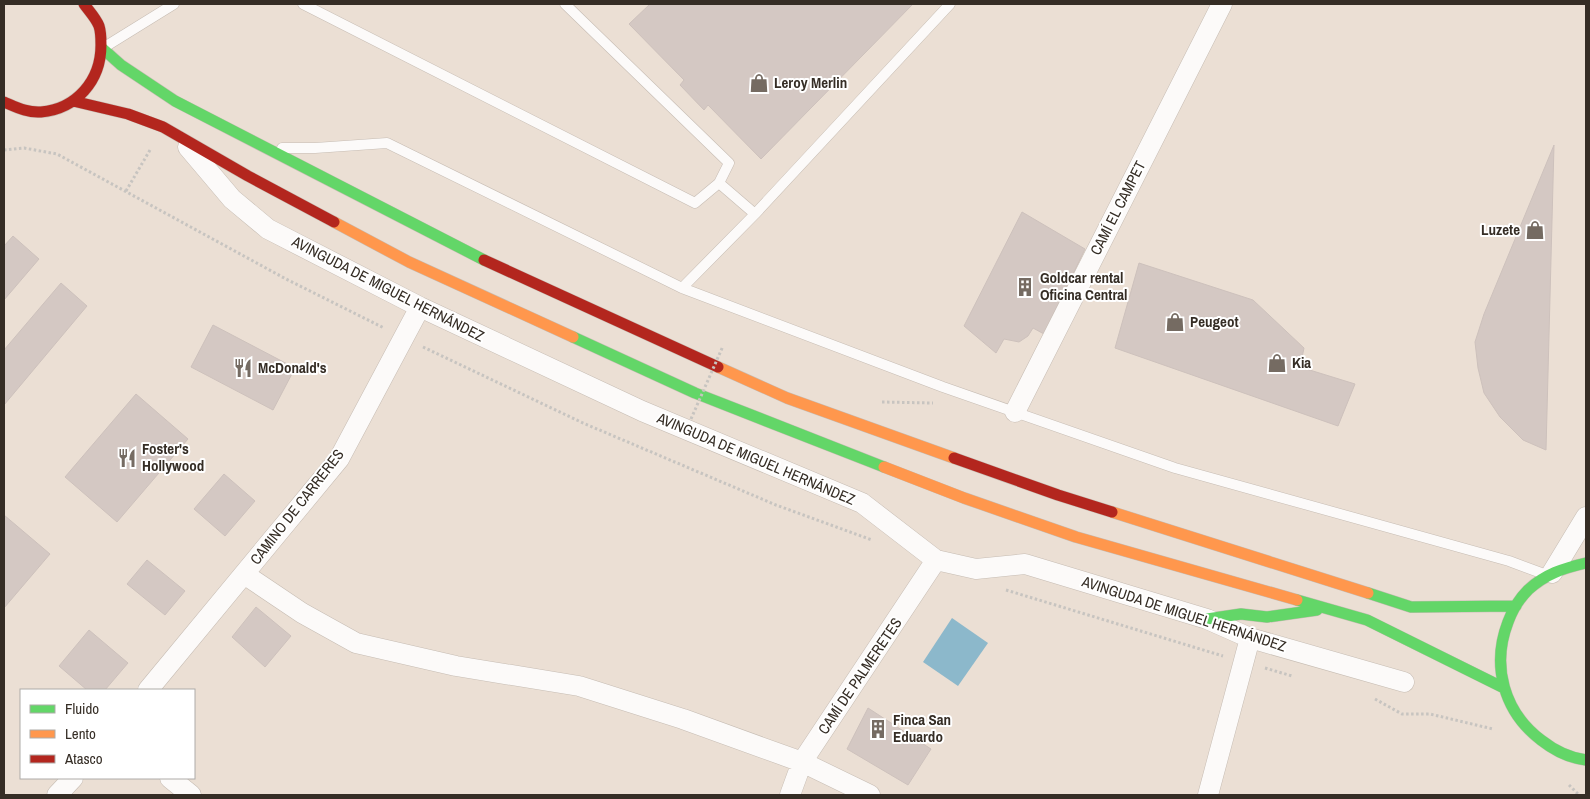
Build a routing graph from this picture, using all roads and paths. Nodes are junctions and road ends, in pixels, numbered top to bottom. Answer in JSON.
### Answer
{"nodes":[{"id":1,"x":84,"y":4,"type":"edge"},
{"id":2,"x":174,"y":4,"type":"edge"},
{"id":3,"x":303,"y":4,"type":"edge"},
{"id":4,"x":565,"y":4,"type":"edge"},
{"id":5,"x":950,"y":4,"type":"edge"},
{"id":6,"x":1222,"y":4,"type":"edge"},
{"id":7,"x":102,"y":48,"type":"junction"},
{"id":8,"x":73,"y":101,"type":"junction"},
{"id":9,"x":7,"y":110,"type":"edge"},
{"id":10,"x":181,"y":138,"type":"junction"},
{"id":11,"x":268,"y":148,"type":"junction"},
{"id":12,"x":719,"y":183,"type":"junction"},
{"id":13,"x":755,"y":214,"type":"junction"},
{"id":14,"x":682,"y":288,"type":"junction"},
{"id":15,"x":420,"y":307,"type":"junction"},
{"id":16,"x":722,"y":346,"type":"dead end"},
{"id":17,"x":1015,"y":412,"type":"junction"},
{"id":18,"x":692,"y":419,"type":"dead end"},
{"id":19,"x":1586,"y":517,"type":"edge"},
{"id":20,"x":936,"y":560,"type":"junction"},
{"id":21,"x":1586,"y":563,"type":"edge"},
{"id":22,"x":244,"y":574,"type":"junction"},
{"id":23,"x":1550,"y":574,"type":"junction"},
{"id":24,"x":1516,"y":606,"type":"junction"},
{"id":25,"x":1327,"y":608,"type":"junction"},
{"id":26,"x":1207,"y":619,"type":"junction"},
{"id":27,"x":1250,"y":638,"type":"junction"},
{"id":28,"x":1404,"y":682,"type":"dead end"},
{"id":29,"x":1502,"y":687,"type":"junction"},
{"id":30,"x":149,"y":689,"type":"edge"},
{"id":31,"x":1586,"y":760,"type":"edge"},
{"id":32,"x":802,"y":762,"type":"junction"},
{"id":33,"x":72,"y":779,"type":"edge"},
{"id":34,"x":171,"y":779,"type":"edge"},
{"id":35,"x":57,"y":795,"type":"edge"},
{"id":36,"x":191,"y":795,"type":"edge"},
{"id":37,"x":790,"y":795,"type":"edge"},
{"id":38,"x":870,"y":795,"type":"edge"},
{"id":39,"x":1208,"y":795,"type":"edge"}],
"edges":[{"from":1,"to":7,"type":"main road"},
{"from":2,"to":7,"type":"lane"},
{"from":3,"to":12,"type":"lane"},
{"from":4,"to":12,"type":"lane"},
{"from":5,"to":13,"type":"lane"},
{"from":6,"to":17,"type":"street","name":"CAMÍ EL CAMPET"},
{"from":7,"to":8,"type":"main road"},
{"from":7,"to":11,"type":"main road"},
{"from":8,"to":9,"type":"main road"},
{"from":8,"to":10,"type":"main road"},
{"from":10,"to":15,"type":"street","name":"AVINGUDA DE MIGUEL HERNÁNDEZ"},
{"from":10,"to":25,"type":"main road"},
{"from":11,"to":14,"type":"lane"},
{"from":11,"to":24,"type":"main road"},
{"from":12,"to":13,"type":"lane"},
{"from":13,"to":14,"type":"lane"},
{"from":14,"to":17,"type":"lane"},
{"from":15,"to":20,"type":"street","name":"AVINGUDA DE MIGUEL HERNÁNDEZ"},
{"from":15,"to":22,"type":"street","name":"CAMINO DE CARRERES"},
{"from":16,"to":18,"type":"path","bridge":true},
{"from":17,"to":23,"type":"lane"},
{"from":19,"to":23,"type":"street"},
{"from":20,"to":26,"type":"street","name":"AVINGUDA DE MIGUEL HERNÁNDEZ"},
{"from":20,"to":32,"type":"street","name":"CAMÍ DE PALMERETES"},
{"from":21,"to":23,"type":"main road"},
{"from":22,"to":30,"type":"street","name":"CAMINO DE CARRERES"},
{"from":22,"to":32,"type":"street"},
{"from":23,"to":24,"type":"main road"},
{"from":24,"to":29,"type":"main road"},
{"from":25,"to":26,"type":"main road"},
{"from":25,"to":29,"type":"main road"},
{"from":26,"to":27,"type":"street","name":"AVINGUDA DE MIGUEL HERNÁNDEZ"},
{"from":27,"to":28,"type":"street","name":"AVINGUDA DE MIGUEL HERNÁNDEZ"},
{"from":27,"to":39,"type":"street"},
{"from":29,"to":31,"type":"main road"},
{"from":32,"to":37,"type":"street","name":"CAMÍ DE PALMERETES"},
{"from":32,"to":38,"type":"street"},
{"from":33,"to":35,"type":"street"},
{"from":34,"to":36,"type":"street"}]}
